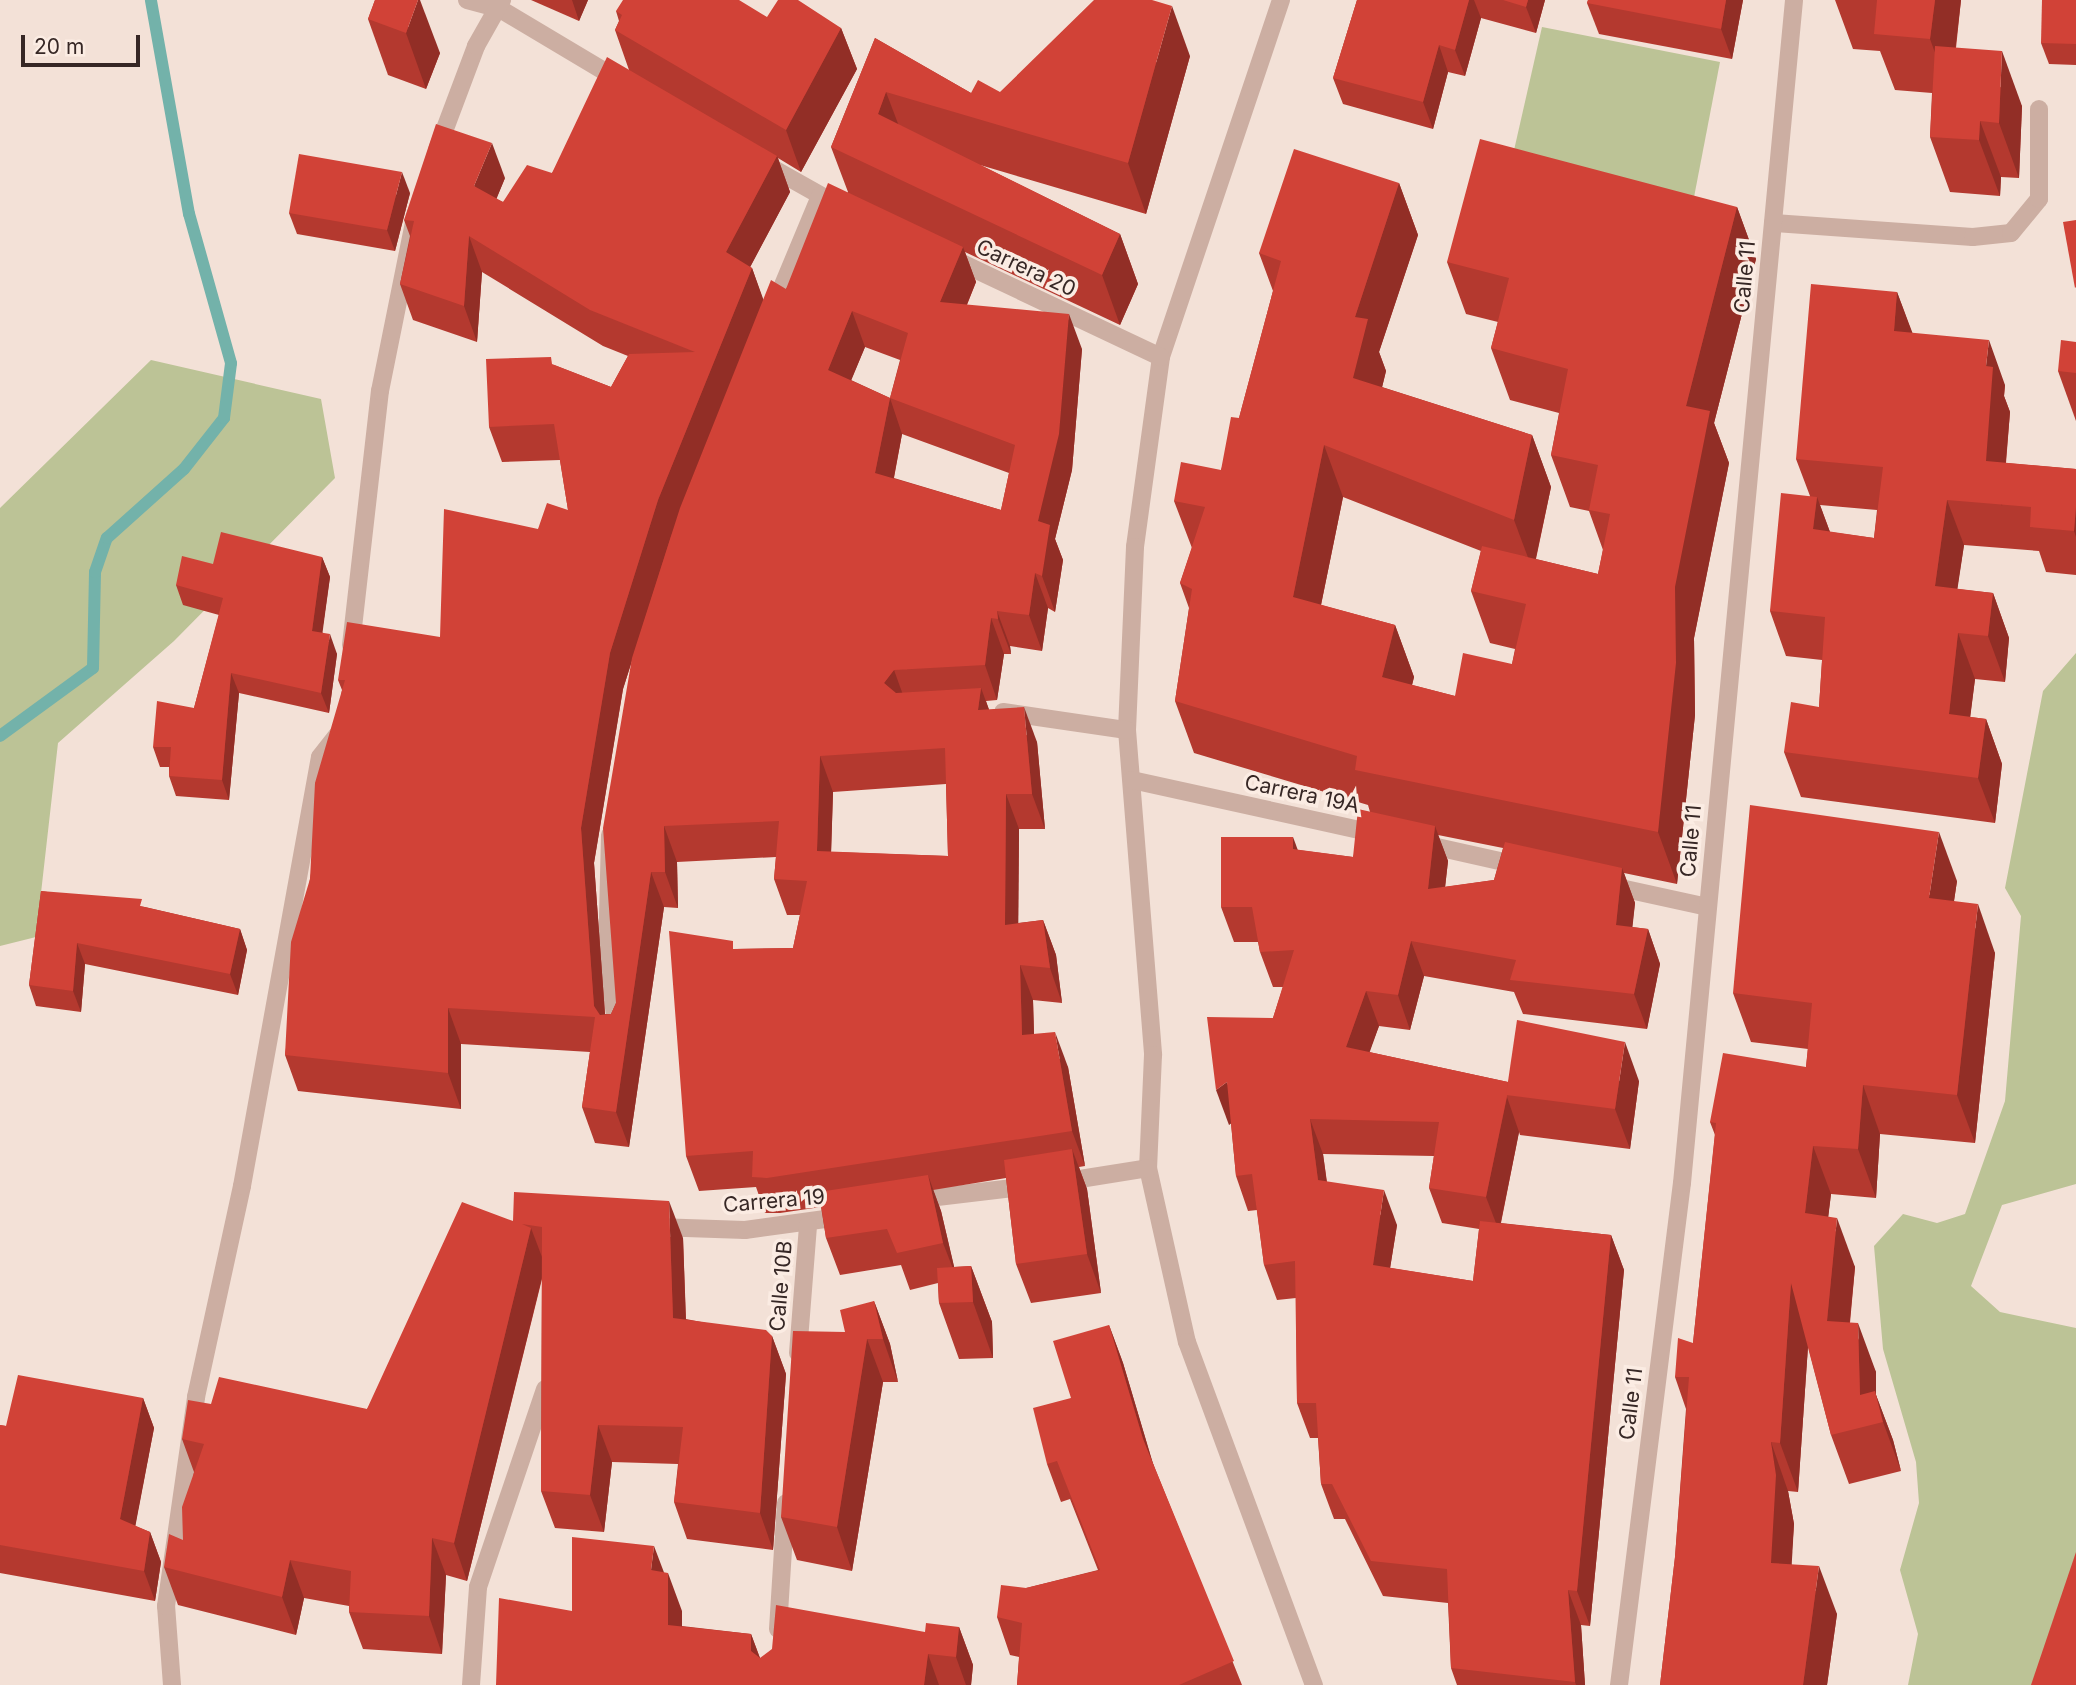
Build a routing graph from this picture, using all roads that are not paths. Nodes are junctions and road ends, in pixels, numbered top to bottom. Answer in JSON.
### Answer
{"nodes":[{"id":1,"x":467,"y":0,"type":"edge"},
{"id":2,"x":1281,"y":0,"type":"edge"},
{"id":3,"x":1794,"y":0,"type":"edge"},
{"id":4,"x":501,"y":5,"type":"edge"},
{"id":5,"x":634,"y":89,"type":"edge"},
{"id":6,"x":2039,"y":109,"type":"dead end"},
{"id":7,"x":750,"y":156,"type":"edge"},
{"id":8,"x":428,"y":169,"type":"edge"},
{"id":9,"x":820,"y":196,"type":"junction"},
{"id":10,"x":420,"y":197,"type":"edge"},
{"id":11,"x":845,"y":208,"type":"edge"},
{"id":12,"x":1773,"y":223,"type":"junction"},
{"id":13,"x":934,"y":250,"type":"edge"},
{"id":14,"x":767,"y":325,"type":"edge"},
{"id":15,"x":1161,"y":358,"type":"junction"},
{"id":16,"x":349,"y":660,"type":"edge"},
{"id":17,"x":341,"y":711,"type":"edge"},
{"id":18,"x":986,"y":713,"type":"edge"},
{"id":19,"x":1127,"y":730,"type":"junction"},
{"id":20,"x":1132,"y":780,"type":"junction"},
{"id":21,"x":614,"y":810,"type":"edge"},
{"id":22,"x":1547,"y":872,"type":"edge"},
{"id":23,"x":1587,"y":880,"type":"edge"},
{"id":24,"x":1708,"y":907,"type":"junction"},
{"id":25,"x":618,"y":1040,"type":"edge"},
{"id":26,"x":1148,"y":1168,"type":"junction"},
{"id":27,"x":897,"y":1203,"type":"edge"},
{"id":28,"x":872,"y":1210,"type":"edge"},
{"id":29,"x":808,"y":1225,"type":"junction"},
{"id":30,"x":637,"y":1227,"type":"edge"},
{"id":31,"x":796,"y":1376,"type":"edge"},
{"id":32,"x":545,"y":1389,"type":"edge"},
{"id":33,"x":787,"y":1486,"type":"edge"},
{"id":34,"x":777,"y":1645,"type":"edge"},
{"id":35,"x":172,"y":1685,"type":"edge"},
{"id":36,"x":471,"y":1685,"type":"edge"},
{"id":37,"x":1314,"y":1685,"type":"edge"},
{"id":38,"x":1619,"y":1685,"type":"edge"}],
"edges":[{"from":1,"to":4,"type":"street"},
{"from":2,"to":15,"type":"street"},
{"from":3,"to":12,"type":"street","name":"Calle 11"},
{"from":4,"to":5,"type":"street"},
{"from":4,"to":8,"type":"street"},
{"from":6,"to":12,"type":"street"},
{"from":7,"to":9,"type":"street"},
{"from":9,"to":11,"type":"street"},
{"from":9,"to":14,"type":"street"},
{"from":10,"to":16,"type":"street"},
{"from":12,"to":24,"type":"street","name":"Calle 11"},
{"from":13,"to":15,"type":"street","name":"Carrera 20"},
{"from":15,"to":19,"type":"street"},
{"from":17,"to":35,"type":"street"},
{"from":18,"to":19,"type":"street"},
{"from":19,"to":20,"type":"street"},
{"from":20,"to":22,"type":"street","name":"Carrera 19A"},
{"from":20,"to":26,"type":"street"},
{"from":21,"to":25,"type":"street"},
{"from":23,"to":24,"type":"street"},
{"from":24,"to":38,"type":"street","name":"Calle 11"},
{"from":26,"to":27,"type":"street"},
{"from":26,"to":37,"type":"street"},
{"from":28,"to":29,"type":"street","name":"Carrera 19"},
{"from":29,"to":30,"type":"street","name":"Carrera 19"},
{"from":29,"to":31,"type":"street","name":"Calle 10B"},
{"from":32,"to":36,"type":"street"},
{"from":33,"to":34,"type":"street"}]}
